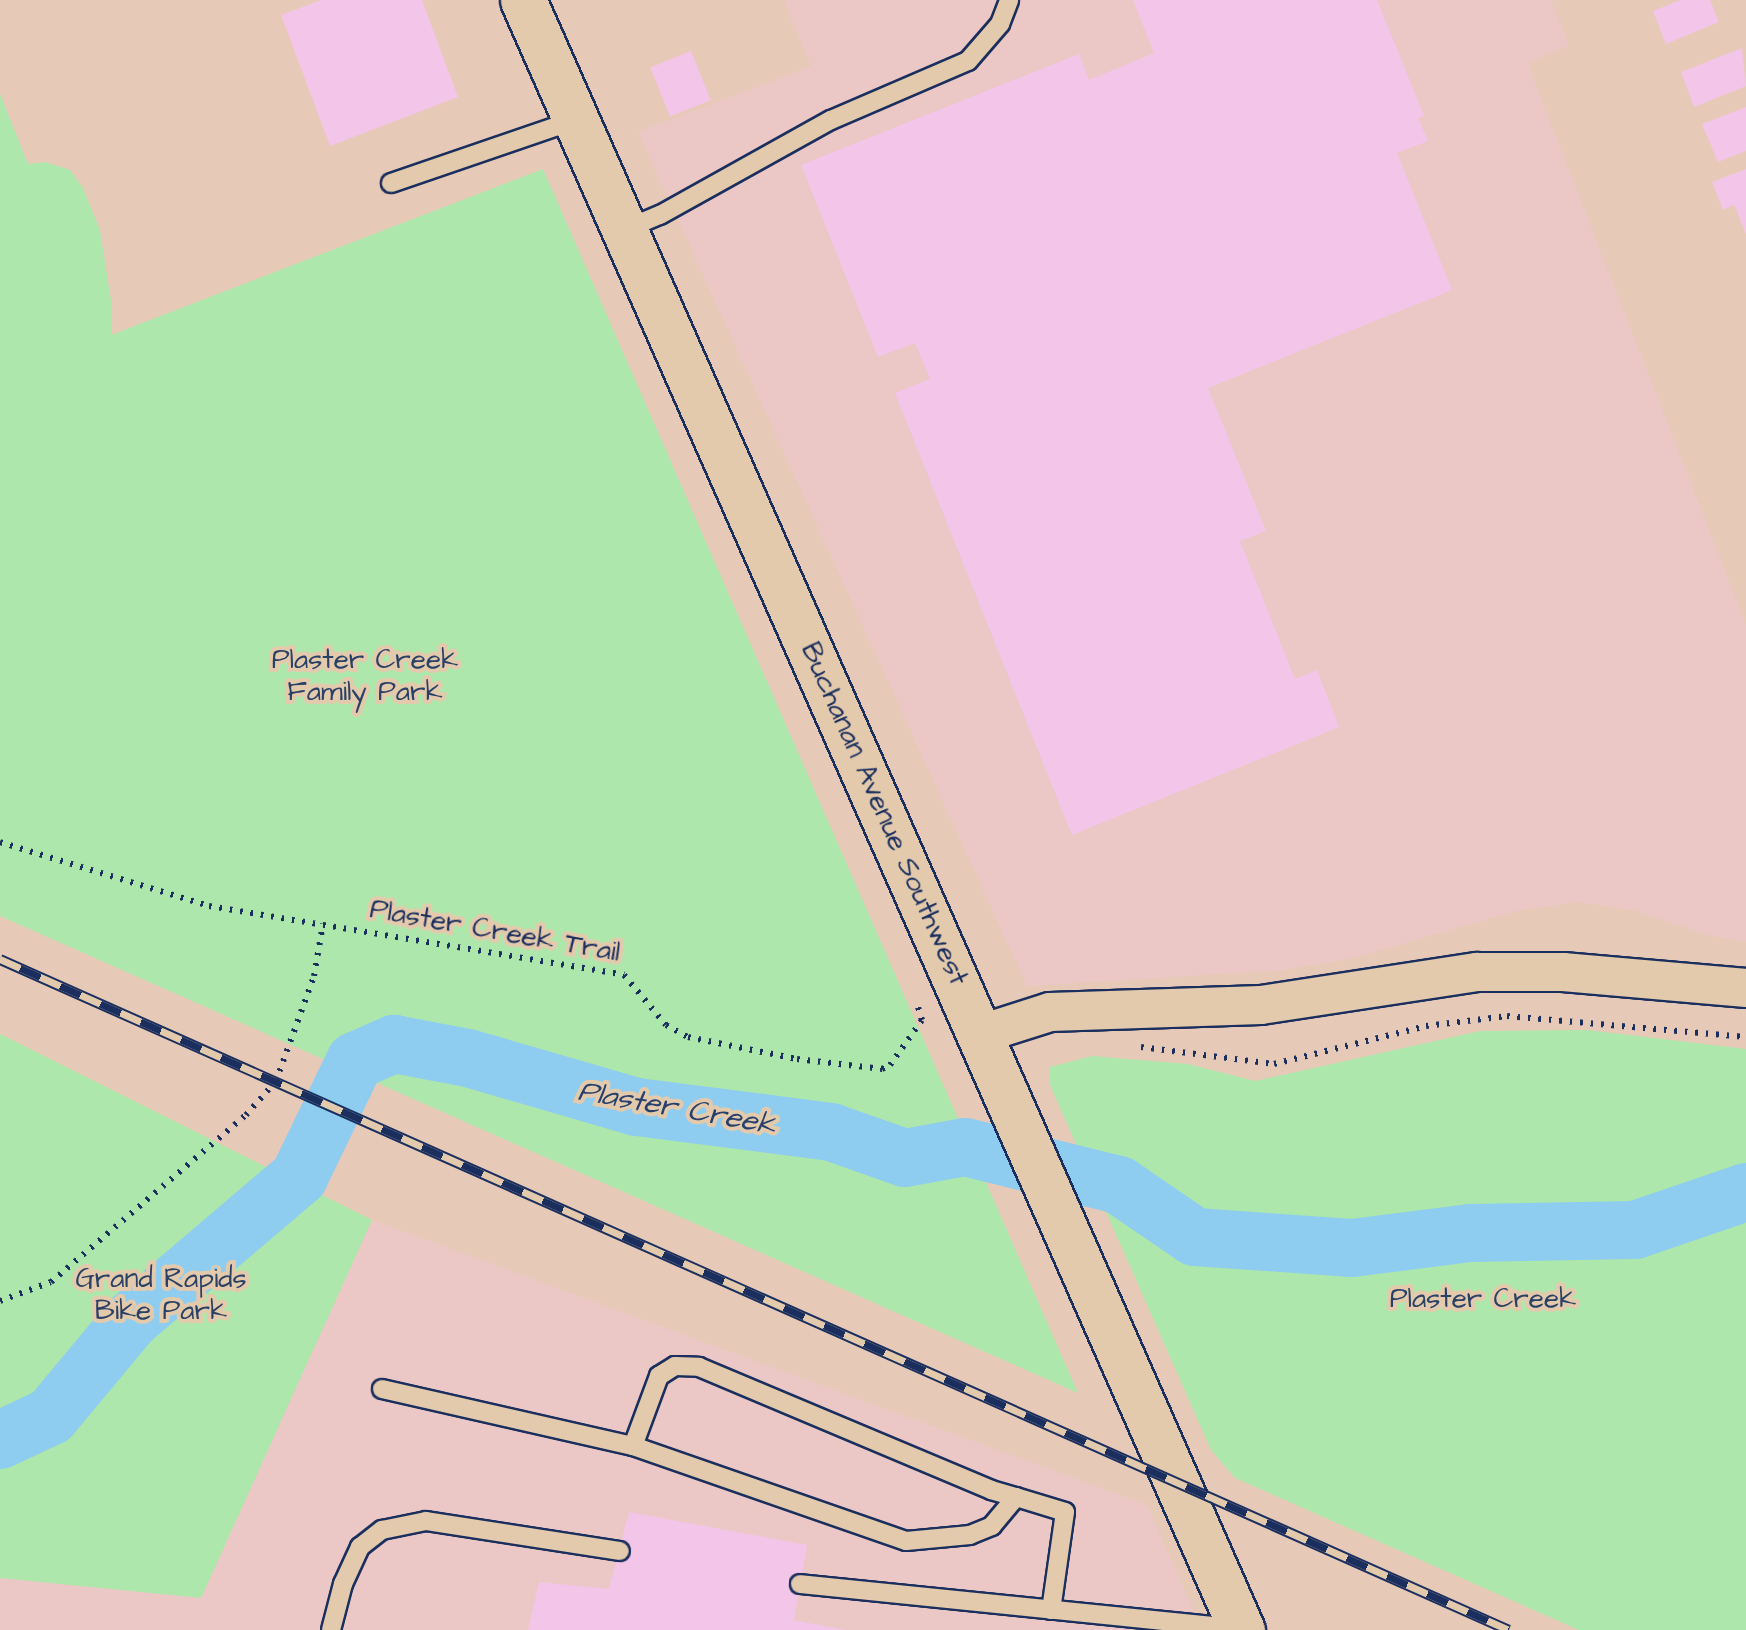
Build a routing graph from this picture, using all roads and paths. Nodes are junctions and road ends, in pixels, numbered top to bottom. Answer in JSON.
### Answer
{"nodes":[{"id":1,"x":522,"y":0,"type":"edge"},
{"id":2,"x":1009,"y":0,"type":"edge"},
{"id":3,"x":575,"y":120,"type":"junction"},
{"id":4,"x":391,"y":183,"type":"dead end"},
{"id":5,"x":624,"y":231,"type":"junction"},
{"id":6,"x":0,"y":842,"type":"edge"},
{"id":7,"x":322,"y":924,"type":"junction"},
{"id":8,"x":1746,"y":988,"type":"edge"},
{"id":9,"x":917,"y":1004,"type":"dead end"},
{"id":10,"x":981,"y":1034,"type":"junction"},
{"id":11,"x":1746,"y":1037,"type":"edge"},
{"id":12,"x":1136,"y":1047,"type":"dead end"},
{"id":13,"x":0,"y":1301,"type":"edge"},
{"id":14,"x":382,"y":1390,"type":"dead end"},
{"id":15,"x":633,"y":1446,"type":"junction"},
{"id":16,"x":1016,"y":1497,"type":"junction"},
{"id":17,"x":620,"y":1550,"type":"dead end"},
{"id":18,"x":800,"y":1584,"type":"dead end"},
{"id":19,"x":1051,"y":1610,"type":"junction"},
{"id":20,"x":1242,"y":1629,"type":"edge"},
{"id":21,"x":332,"y":1630,"type":"edge"}],
"edges":[{"from":1,"to":3,"type":"street","name":"Buchanan Avenue Southwest"},
{"from":2,"to":5,"type":"lane"},
{"from":3,"to":4,"type":"lane"},
{"from":3,"to":5,"type":"street","name":"Buchanan Avenue Southwest"},
{"from":5,"to":10,"type":"street","name":"Buchanan Avenue Southwest"},
{"from":6,"to":7,"type":"path","name":"Plaster Creek Trail"},
{"from":7,"to":9,"type":"path","name":"Plaster Creek Trail"},
{"from":7,"to":13,"type":"path"},
{"from":8,"to":10,"type":"street"},
{"from":10,"to":20,"type":"street","name":"Buchanan Avenue Southwest"},
{"from":11,"to":12,"type":"path"},
{"from":14,"to":15,"type":"lane"},
{"from":15,"to":16,"type":"lane"},
{"from":15,"to":16,"type":"lane"},
{"from":16,"to":19,"type":"lane"},
{"from":17,"to":21,"type":"lane"},
{"from":18,"to":19,"type":"lane"},
{"from":19,"to":20,"type":"lane"}]}
